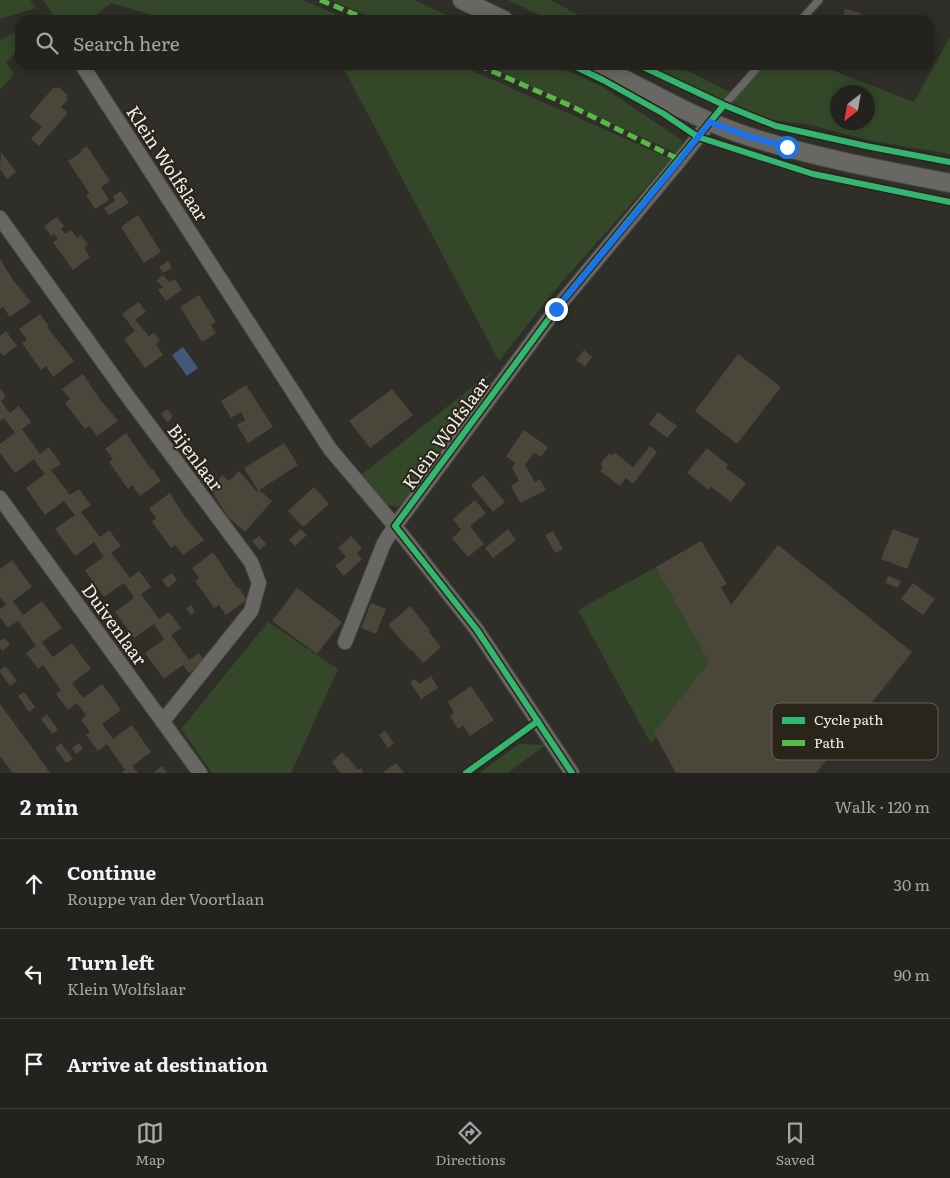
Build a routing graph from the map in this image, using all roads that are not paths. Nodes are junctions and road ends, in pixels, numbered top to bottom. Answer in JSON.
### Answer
{"nodes":[{"id":1,"x":462,"y":0,"type":"edge"},
{"id":2,"x":819,"y":0,"type":"edge"},
{"id":3,"x":494,"y":15,"type":"edge"},
{"id":4,"x":806,"y":15,"type":"edge"},
{"id":5,"x":85,"y":70,"type":"edge"},
{"id":6,"x":606,"y":70,"type":"edge"},
{"id":7,"x":756,"y":70,"type":"edge"},
{"id":8,"x":710,"y":122,"type":"junction"},
{"id":9,"x":950,"y":183,"type":"edge"},
{"id":10,"x":0,"y":218,"type":"edge"},
{"id":11,"x":0,"y":498,"type":"edge"},
{"id":12,"x":395,"y":526,"type":"junction"},
{"id":13,"x":345,"y":642,"type":"dead end"},
{"id":14,"x":163,"y":721,"type":"junction"},
{"id":15,"x":200,"y":773,"type":"edge"},
{"id":16,"x":572,"y":773,"type":"edge"}],
"edges":[{"from":1,"to":3,"type":"street"},
{"from":2,"to":4,"type":"lane"},
{"from":5,"to":12,"type":"street","name":"Klein Wolfslaar"},
{"from":6,"to":8,"type":"street"},
{"from":7,"to":8,"type":"lane"},
{"from":8,"to":9,"type":"street"},
{"from":8,"to":12,"type":"street","name":"Klein Wolfslaar"},
{"from":10,"to":14,"type":"street","name":"Bijenlaar"},
{"from":11,"to":14,"type":"street","name":"Duivenlaar"},
{"from":12,"to":13,"type":"street"},
{"from":12,"to":16,"type":"street","name":"Klein Wolfslaar"},
{"from":14,"to":15,"type":"street","name":"Duivenlaar"}]}
